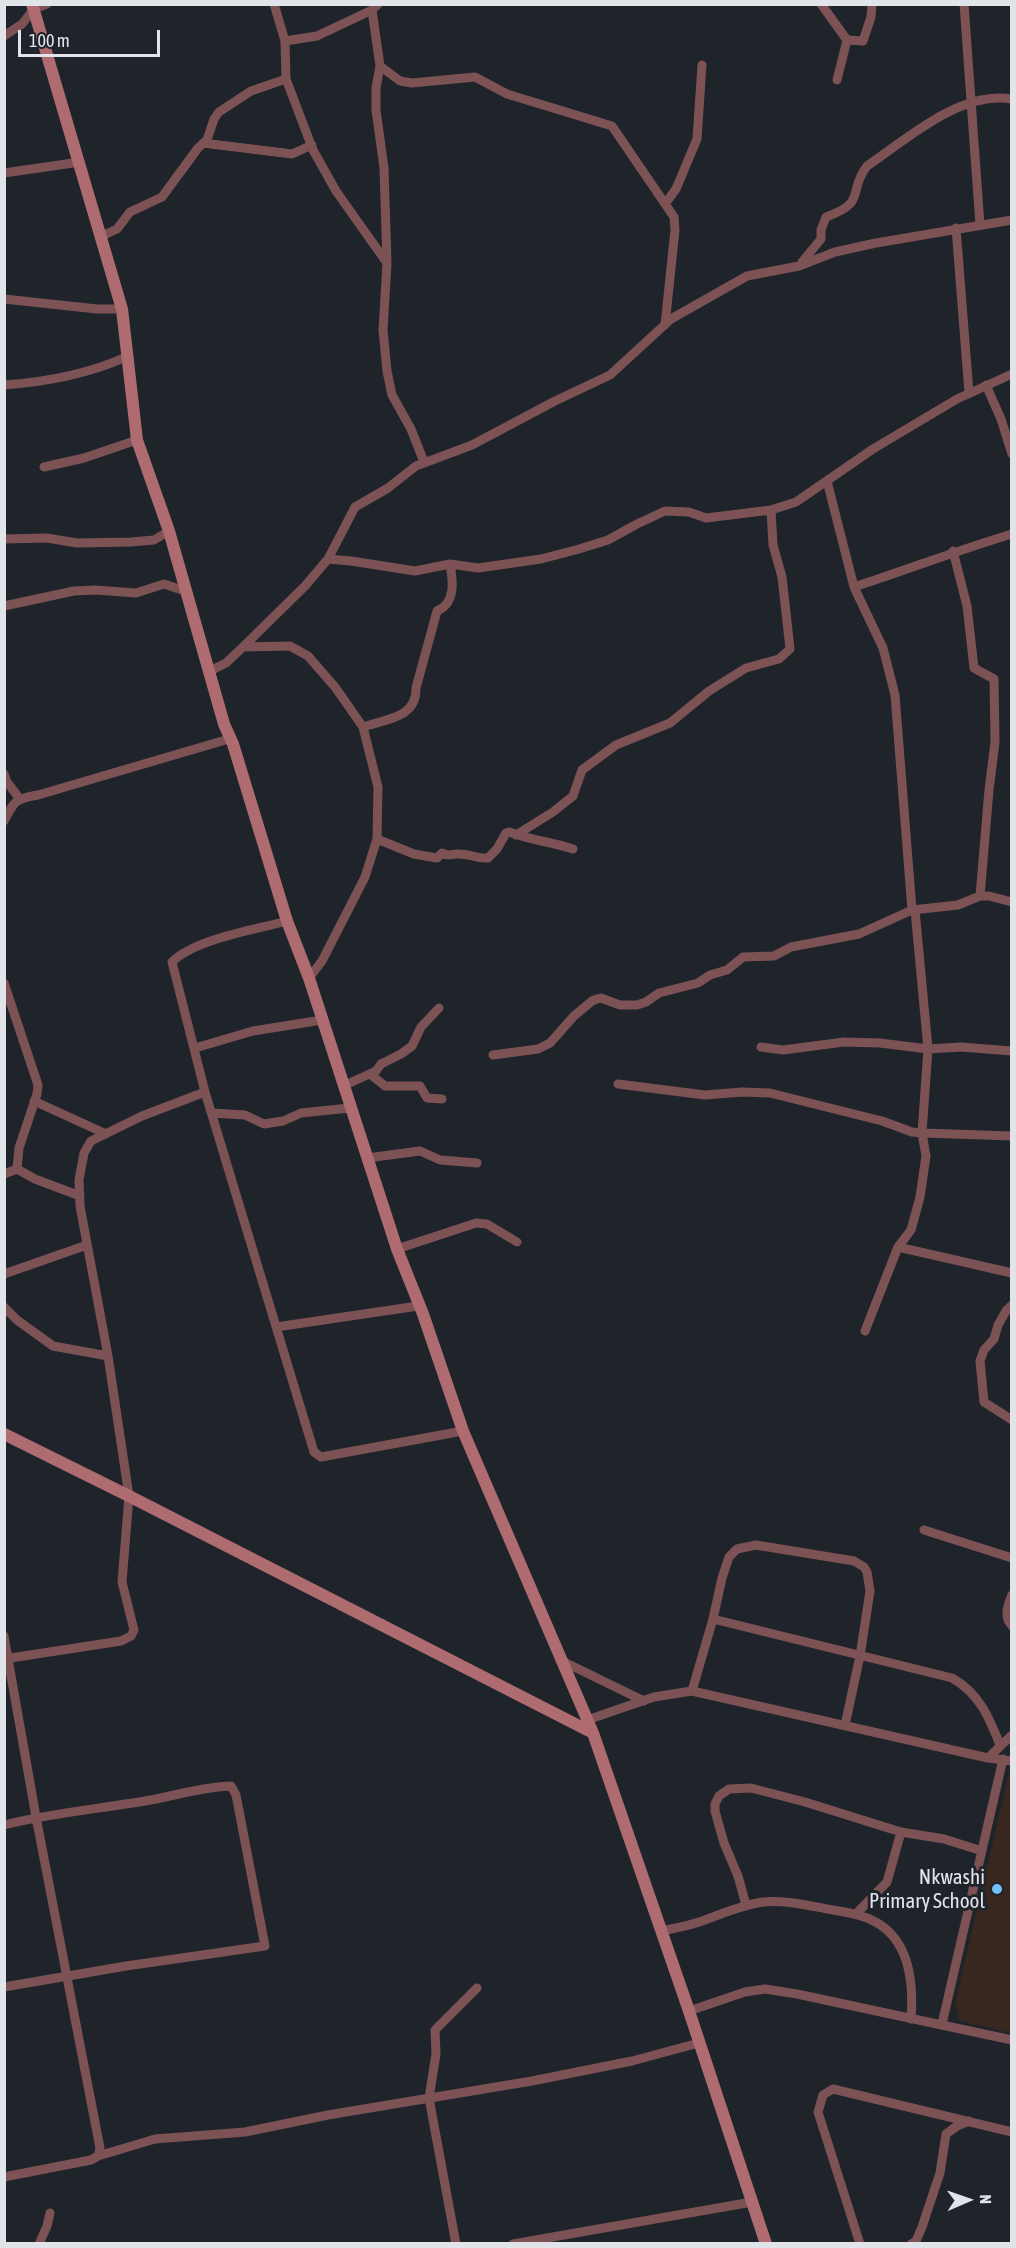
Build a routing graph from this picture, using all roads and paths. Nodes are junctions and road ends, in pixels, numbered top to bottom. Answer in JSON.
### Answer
{"nodes":[{"id":1,"x":47,"y":4,"type":"edge"},
{"id":2,"x":274,"y":4,"type":"edge"},
{"id":3,"x":821,"y":4,"type":"edge"},
{"id":4,"x":872,"y":4,"type":"edge"},
{"id":5,"x":964,"y":4,"type":"edge"},
{"id":6,"x":33,"y":7,"type":"edge"},
{"id":7,"x":375,"y":7,"type":"edge"},
{"id":8,"x":4,"y":36,"type":"edge"},
{"id":9,"x":847,"y":40,"type":"junction"},
{"id":10,"x":285,"y":41,"type":"junction"},
{"id":11,"x":702,"y":65,"type":"dead end"},
{"id":12,"x":380,"y":66,"type":"junction"},
{"id":13,"x":286,"y":79,"type":"junction"},
{"id":14,"x":837,"y":80,"type":"dead end"},
{"id":15,"x":1011,"y":99,"type":"edge"},
{"id":16,"x":970,"y":101,"type":"junction"},
{"id":17,"x":203,"y":143,"type":"junction"},
{"id":18,"x":312,"y":146,"type":"junction"},
{"id":19,"x":80,"y":162,"type":"junction"},
{"id":20,"x":4,"y":173,"type":"edge"},
{"id":21,"x":665,"y":204,"type":"junction"},
{"id":22,"x":1011,"y":220,"type":"edge"},
{"id":23,"x":980,"y":225,"type":"junction"},
{"id":24,"x":956,"y":228,"type":"junction"},
{"id":25,"x":102,"y":236,"type":"junction"},
{"id":26,"x":387,"y":263,"type":"junction"},
{"id":27,"x":799,"y":266,"type":"junction"},
{"id":28,"x":4,"y":299,"type":"edge"},
{"id":29,"x":122,"y":309,"type":"junction"},
{"id":30,"x":665,"y":325,"type":"junction"},
{"id":31,"x":126,"y":357,"type":"junction"},
{"id":32,"x":1011,"y":374,"type":"edge"},
{"id":33,"x":986,"y":385,"type":"junction"},
{"id":34,"x":4,"y":386,"type":"edge"},
{"id":35,"x":969,"y":393,"type":"junction"},
{"id":36,"x":137,"y":440,"type":"junction"},
{"id":37,"x":1011,"y":454,"type":"edge"},
{"id":38,"x":424,"y":462,"type":"junction"},
{"id":39,"x":44,"y":467,"type":"dead end"},
{"id":40,"x":827,"y":481,"type":"junction"},
{"id":41,"x":771,"y":510,"type":"junction"},
{"id":42,"x":169,"y":531,"type":"junction"},
{"id":43,"x":1011,"y":534,"type":"edge"},
{"id":44,"x":4,"y":539,"type":"edge"},
{"id":45,"x":953,"y":551,"type":"junction"},
{"id":46,"x":328,"y":560,"type":"junction"},
{"id":47,"x":450,"y":564,"type":"junction"},
{"id":48,"x":854,"y":586,"type":"junction"},
{"id":49,"x":185,"y":591,"type":"junction"},
{"id":50,"x":4,"y":606,"type":"edge"},
{"id":51,"x":243,"y":647,"type":"junction"},
{"id":52,"x":210,"y":671,"type":"junction"},
{"id":53,"x":363,"y":726,"type":"junction"},
{"id":54,"x":229,"y":739,"type":"junction"},
{"id":55,"x":4,"y":774,"type":"edge"},
{"id":56,"x":18,"y":798,"type":"junction"},
{"id":57,"x":4,"y":821,"type":"edge"},
{"id":58,"x":516,"y":835,"type":"junction"},
{"id":59,"x":377,"y":839,"type":"junction"},
{"id":60,"x":573,"y":849,"type":"dead end"},
{"id":61,"x":980,"y":896,"type":"junction"},
{"id":62,"x":1011,"y":902,"type":"edge"},
{"id":63,"x":913,"y":910,"type":"junction"},
{"id":64,"x":287,"y":921,"type":"junction"},
{"id":65,"x":309,"y":978,"type":"junction"},
{"id":66,"x":4,"y":983,"type":"edge"},
{"id":67,"x":7,"y":1000,"type":"edge"},
{"id":68,"x":439,"y":1008,"type":"dead end"},
{"id":69,"x":322,"y":1020,"type":"junction"},
{"id":70,"x":761,"y":1047,"type":"dead end"},
{"id":71,"x":195,"y":1048,"type":"junction"},
{"id":72,"x":928,"y":1049,"type":"junction"},
{"id":73,"x":1011,"y":1051,"type":"edge"},
{"id":74,"x":493,"y":1055,"type":"dead end"},
{"id":75,"x":370,"y":1074,"type":"junction"},
{"id":76,"x":618,"y":1084,"type":"dead end"},
{"id":77,"x":343,"y":1086,"type":"junction"},
{"id":78,"x":205,"y":1092,"type":"junction"},
{"id":79,"x":442,"y":1099,"type":"dead end"},
{"id":80,"x":34,"y":1101,"type":"junction"},
{"id":81,"x":350,"y":1108,"type":"junction"},
{"id":82,"x":212,"y":1113,"type":"junction"},
{"id":83,"x":104,"y":1133,"type":"junction"},
{"id":84,"x":922,"y":1133,"type":"junction"},
{"id":85,"x":1011,"y":1136,"type":"edge"},
{"id":86,"x":367,"y":1158,"type":"junction"},
{"id":87,"x":477,"y":1163,"type":"dead end"},
{"id":88,"x":17,"y":1169,"type":"junction"},
{"id":89,"x":4,"y":1174,"type":"edge"},
{"id":90,"x":80,"y":1196,"type":"junction"},
{"id":91,"x":517,"y":1242,"type":"dead end"},
{"id":92,"x":87,"y":1245,"type":"junction"},
{"id":93,"x":898,"y":1247,"type":"junction"},
{"id":94,"x":397,"y":1248,"type":"junction"},
{"id":95,"x":1011,"y":1273,"type":"edge"},
{"id":96,"x":4,"y":1274,"type":"edge"},
{"id":97,"x":1011,"y":1305,"type":"edge"},
{"id":98,"x":418,"y":1306,"type":"junction"},
{"id":99,"x":4,"y":1307,"type":"edge"},
{"id":100,"x":276,"y":1327,"type":"junction"},
{"id":101,"x":865,"y":1331,"type":"dead end"},
{"id":102,"x":108,"y":1356,"type":"junction"},
{"id":103,"x":1011,"y":1420,"type":"edge"},
{"id":104,"x":463,"y":1431,"type":"junction"},
{"id":105,"x":4,"y":1434,"type":"edge"},
{"id":106,"x":129,"y":1496,"type":"junction"},
{"id":107,"x":924,"y":1530,"type":"dead end"},
{"id":108,"x":1011,"y":1558,"type":"edge"},
{"id":109,"x":1011,"y":1595,"type":"edge"},
{"id":110,"x":713,"y":1619,"type":"junction"},
{"id":111,"x":1011,"y":1626,"type":"edge"},
{"id":112,"x":4,"y":1636,"type":"edge"},
{"id":113,"x":860,"y":1656,"type":"junction"},
{"id":114,"x":6,"y":1658,"type":"edge"},
{"id":115,"x":560,"y":1660,"type":"junction"},
{"id":116,"x":692,"y":1691,"type":"junction"},
{"id":117,"x":644,"y":1701,"type":"junction"},
{"id":118,"x":587,"y":1720,"type":"junction"},
{"id":119,"x":845,"y":1725,"type":"junction"},
{"id":120,"x":593,"y":1733,"type":"junction"},
{"id":121,"x":1011,"y":1736,"type":"edge"},
{"id":122,"x":1000,"y":1745,"type":"junction"},
{"id":123,"x":987,"y":1758,"type":"junction"},
{"id":124,"x":1007,"y":1760,"type":"edge"},
{"id":125,"x":36,"y":1817,"type":"junction"},
{"id":126,"x":4,"y":1825,"type":"edge"},
{"id":127,"x":901,"y":1832,"type":"junction"},
{"id":128,"x":982,"y":1851,"type":"junction"},
{"id":129,"x":746,"y":1905,"type":"junction"},
{"id":130,"x":856,"y":1914,"type":"junction"},
{"id":131,"x":661,"y":1931,"type":"junction"},
{"id":132,"x":67,"y":1977,"type":"junction"},
{"id":133,"x":4,"y":1987,"type":"edge"},
{"id":134,"x":477,"y":1988,"type":"dead end"},
{"id":135,"x":689,"y":2011,"type":"junction"},
{"id":136,"x":911,"y":2019,"type":"junction"},
{"id":137,"x":942,"y":2024,"type":"junction"},
{"id":138,"x":1011,"y":2040,"type":"edge"},
{"id":139,"x":699,"y":2043,"type":"junction"},
{"id":140,"x":429,"y":2098,"type":"junction"},
{"id":141,"x":969,"y":2121,"type":"junction"},
{"id":142,"x":1011,"y":2132,"type":"edge"},
{"id":143,"x":98,"y":2156,"type":"junction"},
{"id":144,"x":4,"y":2177,"type":"edge"},
{"id":145,"x":752,"y":2202,"type":"junction"},
{"id":146,"x":50,"y":2212,"type":"dead end"},
{"id":147,"x":39,"y":2244,"type":"edge"},
{"id":148,"x":456,"y":2244,"type":"edge"},
{"id":149,"x":513,"y":2244,"type":"edge"},
{"id":150,"x":766,"y":2244,"type":"edge"},
{"id":151,"x":860,"y":2244,"type":"edge"},
{"id":152,"x":911,"y":2244,"type":"edge"}],
"edges":[{"from":1,"to":6,"type":"street"},
{"from":2,"to":10,"type":"street"},
{"from":3,"to":9,"type":"street"},
{"from":4,"to":9,"type":"street"},
{"from":5,"to":16,"type":"street"},
{"from":6,"to":8,"type":"street"},
{"from":6,"to":19,"type":"street"},
{"from":7,"to":10,"type":"street"},
{"from":7,"to":12,"type":"street"},
{"from":9,"to":14,"type":"street"},
{"from":10,"to":13,"type":"street"},
{"from":11,"to":21,"type":"street"},
{"from":12,"to":21,"type":"street"},
{"from":12,"to":26,"type":"street"},
{"from":13,"to":17,"type":"street"},
{"from":13,"to":18,"type":"street"},
{"from":15,"to":16,"type":"street"},
{"from":16,"to":23,"type":"street"},
{"from":16,"to":27,"type":"street"},
{"from":17,"to":18,"type":"street"},
{"from":17,"to":25,"type":"street"},
{"from":18,"to":26,"type":"street"},
{"from":19,"to":20,"type":"street"},
{"from":19,"to":25,"type":"street"},
{"from":21,"to":30,"type":"street"},
{"from":22,"to":23,"type":"street"},
{"from":23,"to":24,"type":"street"},
{"from":24,"to":27,"type":"street"},
{"from":24,"to":35,"type":"street"},
{"from":25,"to":29,"type":"street"},
{"from":26,"to":38,"type":"street"},
{"from":27,"to":30,"type":"street"},
{"from":28,"to":29,"type":"street"},
{"from":29,"to":31,"type":"street"},
{"from":30,"to":38,"type":"street"},
{"from":31,"to":34,"type":"street"},
{"from":31,"to":36,"type":"street"},
{"from":32,"to":33,"type":"street"},
{"from":33,"to":35,"type":"street"},
{"from":33,"to":37,"type":"street"},
{"from":35,"to":40,"type":"street"},
{"from":36,"to":39,"type":"street"},
{"from":36,"to":42,"type":"street"},
{"from":38,"to":46,"type":"street"},
{"from":40,"to":41,"type":"street"},
{"from":40,"to":48,"type":"street"},
{"from":41,"to":47,"type":"street"},
{"from":41,"to":58,"type":"street"},
{"from":42,"to":44,"type":"street"},
{"from":42,"to":49,"type":"street"},
{"from":43,"to":45,"type":"street"},
{"from":45,"to":48,"type":"street"},
{"from":45,"to":61,"type":"street"},
{"from":46,"to":47,"type":"street"},
{"from":46,"to":51,"type":"street"},
{"from":47,"to":53,"type":"street"},
{"from":48,"to":63,"type":"street"},
{"from":49,"to":50,"type":"street"},
{"from":49,"to":52,"type":"street"},
{"from":51,"to":52,"type":"street"},
{"from":51,"to":53,"type":"street"},
{"from":52,"to":54,"type":"street"},
{"from":53,"to":59,"type":"street"},
{"from":54,"to":56,"type":"street"},
{"from":54,"to":64,"type":"street"},
{"from":55,"to":56,"type":"street"},
{"from":56,"to":57,"type":"street"},
{"from":58,"to":59,"type":"street"},
{"from":58,"to":60,"type":"street"},
{"from":59,"to":65,"type":"street"},
{"from":61,"to":62,"type":"street"},
{"from":61,"to":63,"type":"street"},
{"from":63,"to":72,"type":"street"},
{"from":63,"to":74,"type":"street"},
{"from":64,"to":65,"type":"street"},
{"from":64,"to":71,"type":"street"},
{"from":65,"to":69,"type":"street"},
{"from":66,"to":67,"type":"street"},
{"from":67,"to":80,"type":"street"},
{"from":68,"to":75,"type":"street"},
{"from":69,"to":71,"type":"street"},
{"from":69,"to":77,"type":"street"},
{"from":70,"to":72,"type":"street"},
{"from":71,"to":78,"type":"street"},
{"from":72,"to":73,"type":"street"},
{"from":72,"to":84,"type":"street"},
{"from":75,"to":77,"type":"street"},
{"from":75,"to":79,"type":"street"},
{"from":76,"to":84,"type":"street"},
{"from":77,"to":81,"type":"street"},
{"from":78,"to":82,"type":"street"},
{"from":78,"to":83,"type":"street"},
{"from":80,"to":83,"type":"street"},
{"from":80,"to":88,"type":"street"},
{"from":81,"to":82,"type":"street"},
{"from":81,"to":86,"type":"street"},
{"from":82,"to":100,"type":"street"},
{"from":83,"to":90,"type":"street"},
{"from":84,"to":85,"type":"street"},
{"from":84,"to":93,"type":"street"},
{"from":86,"to":87,"type":"street"},
{"from":86,"to":94,"type":"street"},
{"from":88,"to":89,"type":"street"},
{"from":88,"to":90,"type":"street"},
{"from":90,"to":92,"type":"street"},
{"from":91,"to":94,"type":"street"},
{"from":92,"to":96,"type":"street"},
{"from":92,"to":102,"type":"street"},
{"from":93,"to":95,"type":"street"},
{"from":93,"to":101,"type":"street"},
{"from":94,"to":98,"type":"street"},
{"from":97,"to":103,"type":"street"},
{"from":98,"to":100,"type":"street"},
{"from":98,"to":104,"type":"street"},
{"from":99,"to":102,"type":"street"},
{"from":100,"to":104,"type":"street"},
{"from":102,"to":106,"type":"street"},
{"from":104,"to":115,"type":"street"},
{"from":105,"to":106,"type":"street"},
{"from":106,"to":114,"type":"street"},
{"from":106,"to":120,"type":"street"},
{"from":107,"to":108,"type":"street"},
{"from":109,"to":111,"type":"street"},
{"from":110,"to":113,"type":"street"},
{"from":110,"to":113,"type":"street"},
{"from":110,"to":116,"type":"street"},
{"from":112,"to":114,"type":"street"},
{"from":113,"to":119,"type":"street"},
{"from":113,"to":122,"type":"street"},
{"from":114,"to":125,"type":"street"},
{"from":115,"to":117,"type":"street"},
{"from":115,"to":118,"type":"street"},
{"from":116,"to":117,"type":"street"},
{"from":116,"to":119,"type":"street"},
{"from":117,"to":118,"type":"street"},
{"from":118,"to":120,"type":"street"},
{"from":119,"to":123,"type":"street"},
{"from":120,"to":131,"type":"street"},
{"from":121,"to":122,"type":"street"},
{"from":122,"to":123,"type":"street"},
{"from":123,"to":124,"type":"street"},
{"from":124,"to":128,"type":"street"},
{"from":125,"to":126,"type":"street"},
{"from":125,"to":132,"type":"street"},
{"from":125,"to":132,"type":"street"},
{"from":127,"to":128,"type":"street"},
{"from":127,"to":129,"type":"street"},
{"from":127,"to":130,"type":"street"},
{"from":128,"to":137,"type":"street"},
{"from":129,"to":130,"type":"street"},
{"from":129,"to":131,"type":"street"},
{"from":130,"to":136,"type":"street"},
{"from":131,"to":135,"type":"street"},
{"from":132,"to":133,"type":"street"},
{"from":132,"to":143,"type":"street"},
{"from":134,"to":140,"type":"street"},
{"from":135,"to":136,"type":"street"},
{"from":135,"to":139,"type":"street"},
{"from":136,"to":137,"type":"street"},
{"from":137,"to":138,"type":"street"},
{"from":139,"to":140,"type":"street"},
{"from":139,"to":145,"type":"street"},
{"from":140,"to":143,"type":"street"},
{"from":140,"to":148,"type":"street"},
{"from":141,"to":142,"type":"street"},
{"from":141,"to":151,"type":"street"},
{"from":141,"to":152,"type":"street"},
{"from":143,"to":144,"type":"street"},
{"from":145,"to":149,"type":"street"},
{"from":145,"to":150,"type":"street"},
{"from":146,"to":147,"type":"street"}]}
